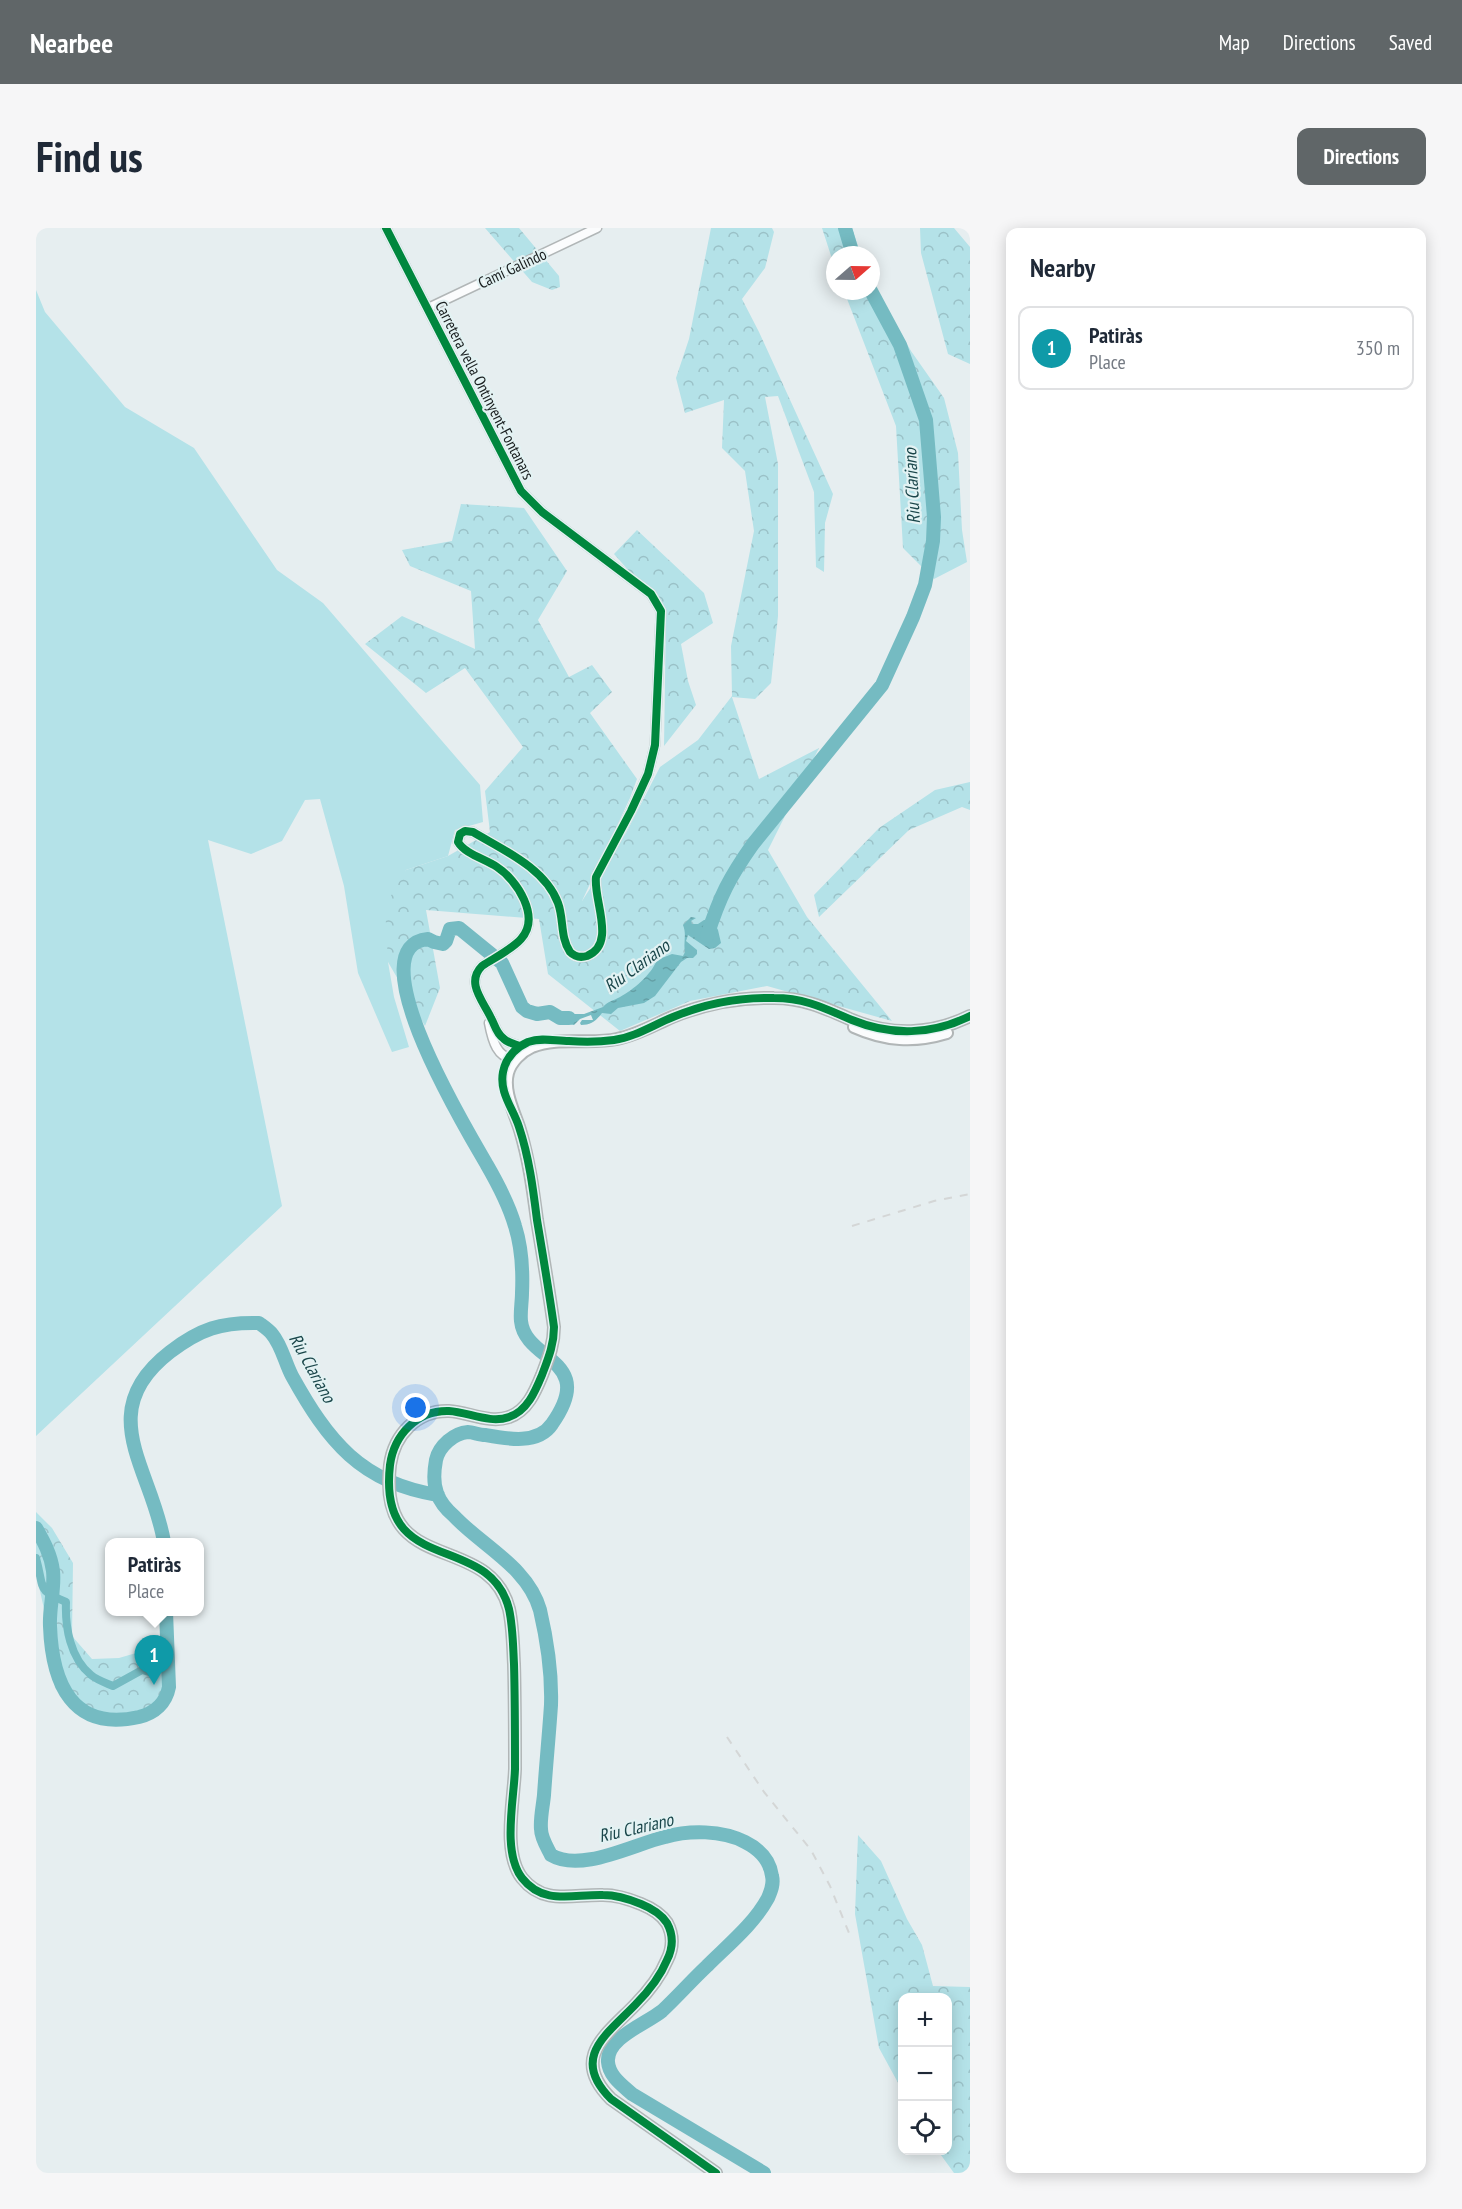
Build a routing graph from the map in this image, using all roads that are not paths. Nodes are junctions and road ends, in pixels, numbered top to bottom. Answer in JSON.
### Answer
{"nodes":[{"id":1,"x":386,"y":228,"type":"edge"},
{"id":2,"x":597,"y":228,"type":"edge"},
{"id":3,"x":428,"y":308,"type":"junction"},
{"id":4,"x":806,"y":1002,"type":"junction"},
{"id":5,"x":486,"y":1009,"type":"junction"},
{"id":6,"x":970,"y":1016,"type":"edge"},
{"id":7,"x":970,"y":1023,"type":"edge"},
{"id":8,"x":939,"y":1028,"type":"junction"},
{"id":9,"x":882,"y":1037,"type":"junction"},
{"id":10,"x":515,"y":1054,"type":"junction"},
{"id":11,"x":716,"y":2173,"type":"edge"}],
"edges":[{"from":1,"to":3,"type":"street","name":"Carretera vella Ontinyent-Fontanars"},
{"from":2,"to":3,"type":"street","name":"Camí Galindo"},
{"from":3,"to":5,"type":"street","name":"Carretera vella Ontinyent-Fontanars"},
{"from":4,"to":8,"type":"main road"},
{"from":4,"to":9,"type":"main road"},
{"from":4,"to":10,"type":"main road"},
{"from":5,"to":10,"type":"street","name":"Carretera vella Ontinyent-Fontanars"},
{"from":5,"to":10,"type":"street","name":"Carretera vella Ontinyent-Fontanars"},
{"from":6,"to":8,"type":"main road"},
{"from":7,"to":9,"type":"main road"},
{"from":8,"to":9,"type":"main road"},
{"from":10,"to":11,"type":"main road"}]}
